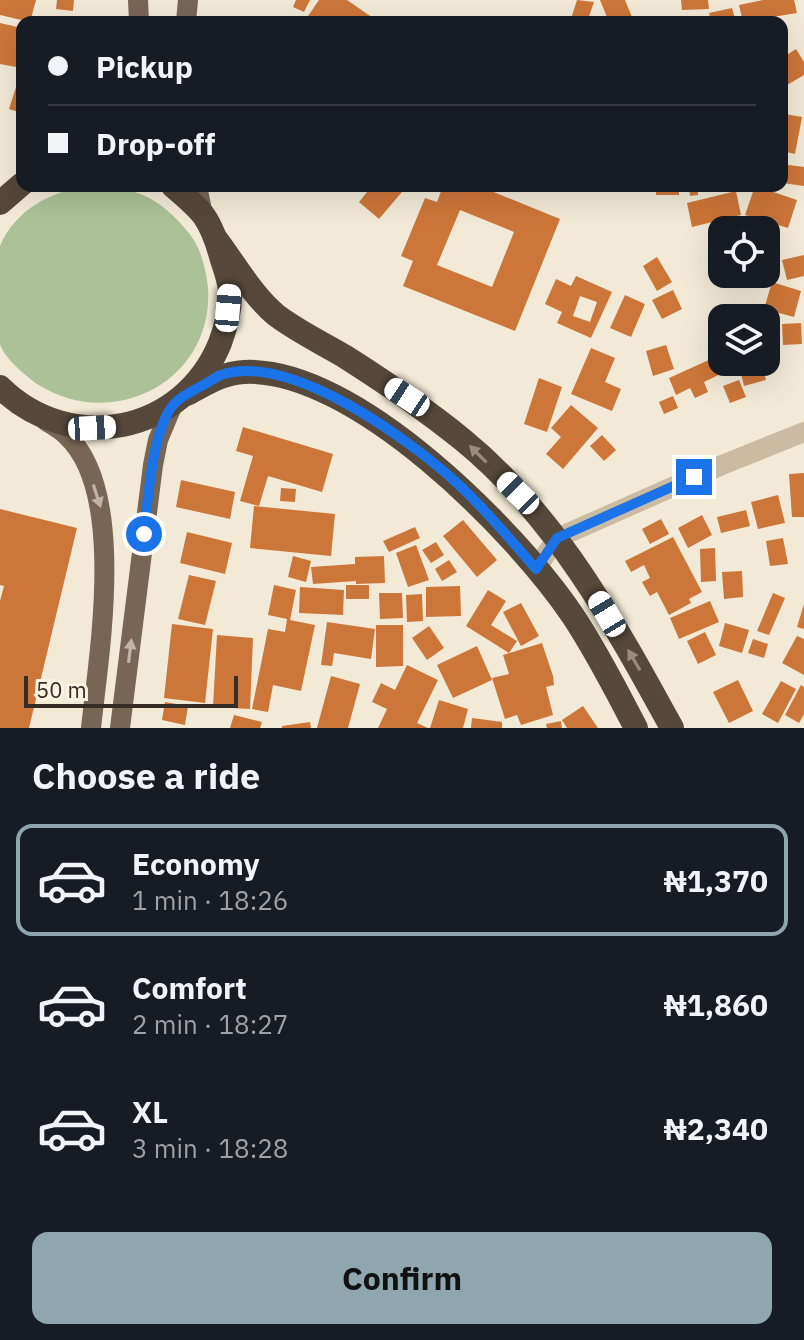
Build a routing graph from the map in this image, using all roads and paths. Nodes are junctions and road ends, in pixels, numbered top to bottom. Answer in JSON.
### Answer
{"nodes":[{"id":1,"x":16,"y":188,"type":"edge"},
{"id":2,"x":179,"y":192,"type":"edge"},
{"id":3,"x":198,"y":192,"type":"edge"},
{"id":4,"x":0,"y":203,"type":"edge"},
{"id":5,"x":203,"y":215,"type":"junction"},
{"id":6,"x":216,"y":239,"type":"junction"},
{"id":7,"x":1,"y":388,"type":"edge"},
{"id":8,"x":180,"y":399,"type":"junction"},
{"id":9,"x":36,"y":414,"type":"junction"},
{"id":10,"x":804,"y":432,"type":"edge"},
{"id":11,"x":557,"y":538,"type":"junction"},
{"id":12,"x":536,"y":569,"type":"junction"},
{"id":13,"x":91,"y":728,"type":"edge"},
{"id":14,"x":120,"y":728,"type":"edge"},
{"id":15,"x":636,"y":728,"type":"edge"},
{"id":16,"x":672,"y":728,"type":"edge"}],
"edges":[{"from":1,"to":4,"type":"highway"},
{"from":2,"to":5,"type":"highway"},
{"from":3,"to":5,"type":"main road"},
{"from":5,"to":6,"type":"highway"},
{"from":6,"to":8,"type":"highway"},
{"from":11,"to":6,"type":"highway","one_way":true},
{"from":7,"to":9,"type":"highway"},
{"from":8,"to":9,"type":"highway"},
{"from":8,"to":12,"type":"highway"},
{"from":14,"to":8,"type":"main road","one_way":true},
{"from":9,"to":13,"type":"main road","one_way":true},
{"from":10,"to":11,"type":"street"},
{"from":11,"to":12,"type":"street"},
{"from":16,"to":11,"type":"highway","one_way":true},
{"from":12,"to":15,"type":"highway"}]}
